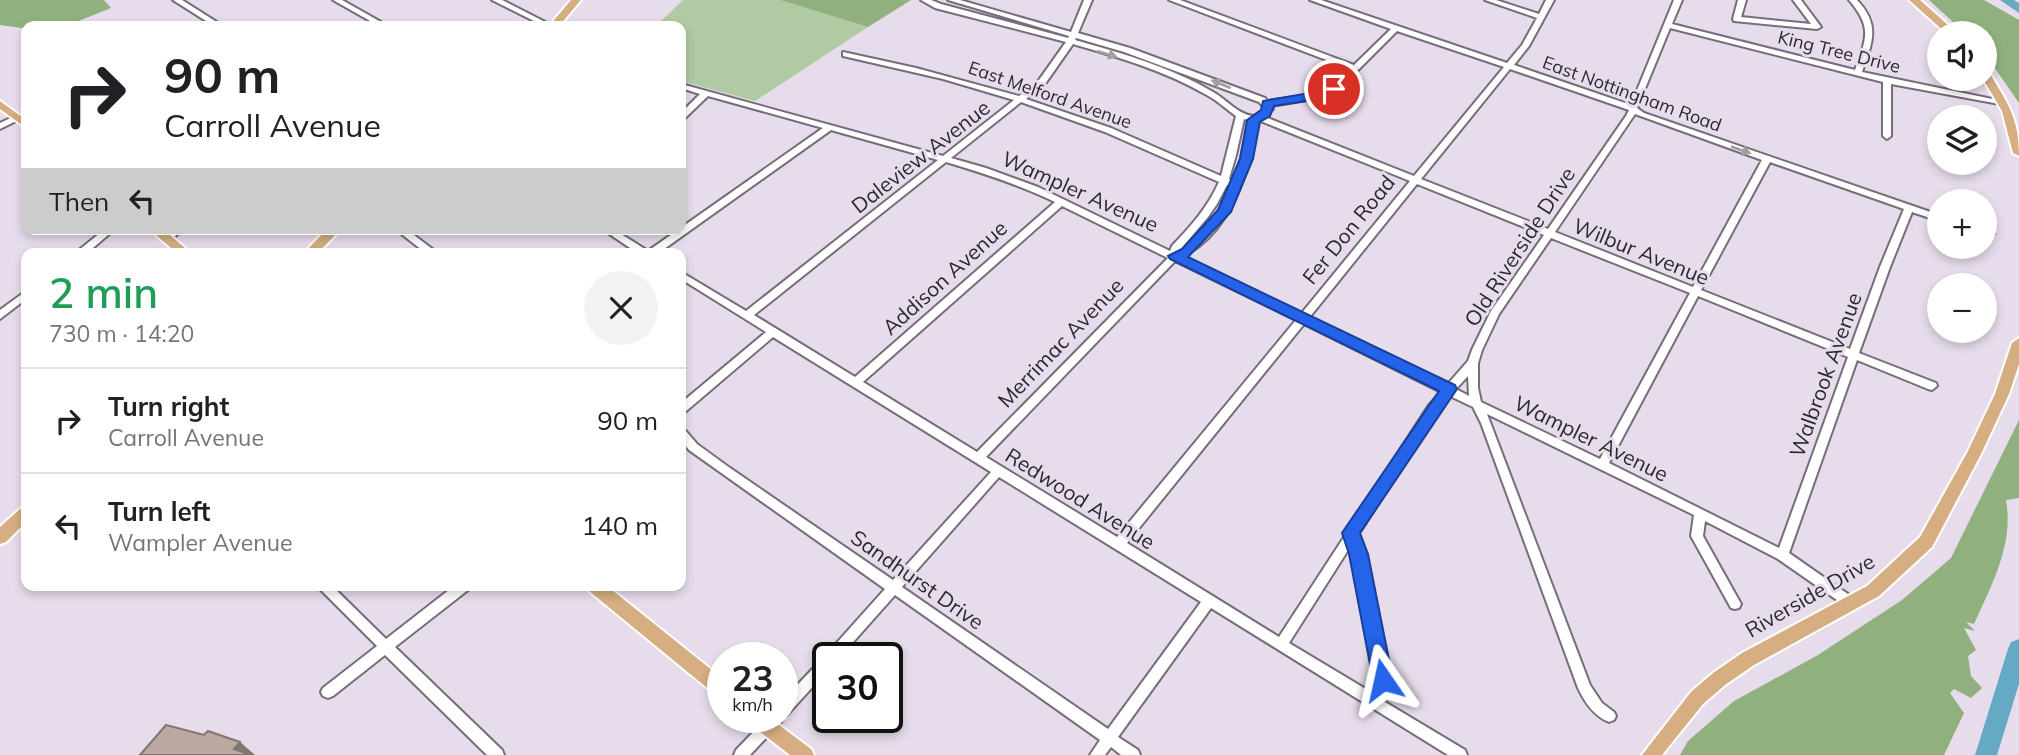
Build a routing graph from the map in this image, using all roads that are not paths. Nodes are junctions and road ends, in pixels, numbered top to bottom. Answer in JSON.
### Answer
{"nodes":[{"id":1,"x":177,"y":0,"type":"edge"},
{"id":2,"x":337,"y":0,"type":"edge"},
{"id":3,"x":496,"y":0,"type":"edge"},
{"id":4,"x":576,"y":0,"type":"edge"},
{"id":5,"x":925,"y":0,"type":"edge"},
{"id":6,"x":952,"y":0,"type":"edge"},
{"id":7,"x":1088,"y":0,"type":"edge"},
{"id":8,"x":1174,"y":0,"type":"edge"},
{"id":9,"x":1314,"y":0,"type":"edge"},
{"id":10,"x":1489,"y":0,"type":"edge"},
{"id":11,"x":1550,"y":0,"type":"edge"},
{"id":12,"x":1678,"y":0,"type":"edge"},
{"id":13,"x":1742,"y":0,"type":"edge"},
{"id":14,"x":1797,"y":0,"type":"edge"},
{"id":15,"x":1853,"y":0,"type":"edge"},
{"id":16,"x":1914,"y":0,"type":"edge"},
{"id":17,"x":1541,"y":17,"type":"junction"},
{"id":18,"x":1737,"y":19,"type":"junction"},
{"id":19,"x":211,"y":21,"type":"edge"},
{"id":20,"x":375,"y":21,"type":"edge"},
{"id":21,"x":539,"y":21,"type":"edge"},
{"id":22,"x":558,"y":21,"type":"edge"},
{"id":23,"x":1938,"y":21,"type":"edge"},
{"id":24,"x":1668,"y":25,"type":"junction"},
{"id":25,"x":1396,"y":28,"type":"junction"},
{"id":26,"x":1071,"y":39,"type":"junction"},
{"id":27,"x":1732,"y":41,"type":"junction"},
{"id":28,"x":846,"y":54,"type":"dead end"},
{"id":29,"x":1508,"y":66,"type":"junction"},
{"id":30,"x":1356,"y":68,"type":"junction"},
{"id":31,"x":1858,"y":74,"type":"junction"},
{"id":32,"x":1887,"y":81,"type":"junction"},
{"id":33,"x":686,"y":87,"type":"edge"},
{"id":34,"x":1995,"y":91,"type":"edge"},
{"id":35,"x":706,"y":93,"type":"junction"},
{"id":36,"x":1023,"y":99,"type":"junction"},
{"id":37,"x":2002,"y":103,"type":"junction"},
{"id":38,"x":0,"y":104,"type":"edge"},
{"id":39,"x":1267,"y":104,"type":"junction"},
{"id":40,"x":1632,"y":108,"type":"junction"},
{"id":41,"x":686,"y":112,"type":"edge"},
{"id":42,"x":1240,"y":117,"type":"junction"},
{"id":43,"x":1257,"y":119,"type":"junction"},
{"id":44,"x":21,"y":120,"type":"edge"},
{"id":45,"x":21,"y":121,"type":"edge"},
{"id":46,"x":0,"y":126,"type":"edge"},
{"id":47,"x":830,"y":127,"type":"junction"},
{"id":48,"x":1887,"y":136,"type":"dead end"},
{"id":49,"x":2019,"y":153,"type":"edge"},
{"id":50,"x":946,"y":159,"type":"junction"},
{"id":51,"x":1767,"y":159,"type":"junction"},
{"id":52,"x":1415,"y":180,"type":"junction"},
{"id":53,"x":1224,"y":181,"type":"junction"},
{"id":54,"x":1236,"y":185,"type":"junction"},
{"id":55,"x":1061,"y":202,"type":"junction"},
{"id":56,"x":1909,"y":208,"type":"junction"},
{"id":57,"x":1927,"y":214,"type":"edge"},
{"id":58,"x":686,"y":227,"type":"edge"},
{"id":59,"x":1550,"y":233,"type":"junction"},
{"id":60,"x":103,"y":235,"type":"edge"},
{"id":61,"x":162,"y":235,"type":"edge"},
{"id":62,"x":172,"y":235,"type":"edge"},
{"id":63,"x":329,"y":235,"type":"edge"},
{"id":64,"x":407,"y":235,"type":"edge"},
{"id":65,"x":616,"y":235,"type":"edge"},
{"id":66,"x":675,"y":235,"type":"edge"},
{"id":67,"x":167,"y":239,"type":"junction"},
{"id":68,"x":87,"y":248,"type":"edge"},
{"id":69,"x":178,"y":248,"type":"edge"},
{"id":70,"x":315,"y":248,"type":"edge"},
{"id":71,"x":426,"y":248,"type":"edge"},
{"id":72,"x":638,"y":248,"type":"edge"},
{"id":73,"x":657,"y":248,"type":"edge"},
{"id":74,"x":1175,"y":256,"type":"junction"},
{"id":75,"x":686,"y":278,"type":"edge"},
{"id":76,"x":1695,"y":292,"type":"junction"},
{"id":77,"x":21,"y":299,"type":"edge"},
{"id":78,"x":0,"y":315,"type":"edge"},
{"id":79,"x":746,"y":316,"type":"junction"},
{"id":80,"x":1302,"y":318,"type":"junction"},
{"id":81,"x":772,"y":332,"type":"junction"},
{"id":82,"x":2019,"y":344,"type":"edge"},
{"id":83,"x":1854,"y":356,"type":"junction"},
{"id":84,"x":1473,"y":363,"type":"junction"},
{"id":85,"x":855,"y":383,"type":"junction"},
{"id":86,"x":1932,"y":386,"type":"dead end"},
{"id":87,"x":1449,"y":389,"type":"junction"},
{"id":88,"x":1476,"y":404,"type":"junction"},
{"id":89,"x":686,"y":405,"type":"edge"},
{"id":90,"x":686,"y":439,"type":"edge"},
{"id":91,"x":978,"y":458,"type":"junction"},
{"id":92,"x":1602,"y":465,"type":"junction"},
{"id":93,"x":999,"y":471,"type":"junction"},
{"id":94,"x":1700,"y":513,"type":"junction"},
{"id":95,"x":21,"y":516,"type":"edge"},
{"id":96,"x":4,"y":528,"type":"edge"},
{"id":97,"x":1351,"y":533,"type":"junction"},
{"id":98,"x":1118,"y":545,"type":"junction"},
{"id":99,"x":1782,"y":555,"type":"junction"},
{"id":100,"x":895,"y":587,"type":"junction"},
{"id":101,"x":328,"y":591,"type":"edge"},
{"id":102,"x":458,"y":591,"type":"edge"},
{"id":103,"x":601,"y":591,"type":"edge"},
{"id":104,"x":1209,"y":601,"type":"junction"},
{"id":105,"x":1851,"y":603,"type":"junction"},
{"id":106,"x":1735,"y":604,"type":"dead end"},
{"id":107,"x":845,"y":642,"type":"edge"},
{"id":108,"x":1281,"y":645,"type":"junction"},
{"id":109,"x":386,"y":647,"type":"junction"},
{"id":110,"x":707,"y":677,"type":"edge"},
{"id":111,"x":812,"y":678,"type":"edge"},
{"id":112,"x":328,"y":692,"type":"dead end"},
{"id":113,"x":798,"y":694,"type":"edge"},
{"id":114,"x":1378,"y":705,"type":"junction"},
{"id":115,"x":1609,"y":716,"type":"dead end"},
{"id":116,"x":757,"y":733,"type":"edge"},
{"id":117,"x":781,"y":733,"type":"edge"},
{"id":118,"x":1110,"y":738,"type":"junction"},
{"id":119,"x":498,"y":755,"type":"edge"},
{"id":120,"x":741,"y":755,"type":"edge"},
{"id":121,"x":805,"y":755,"type":"edge"},
{"id":122,"x":1097,"y":755,"type":"edge"},
{"id":123,"x":1133,"y":755,"type":"edge"},
{"id":124,"x":1460,"y":755,"type":"edge"},
{"id":125,"x":1651,"y":755,"type":"edge"}],
"edges":[{"from":1,"to":19,"type":"street"},
{"from":2,"to":20,"type":"street"},
{"from":3,"to":21,"type":"street"},
{"from":4,"to":22,"type":"main road"},
{"from":5,"to":26,"type":"street"},
{"from":6,"to":26,"type":"street"},
{"from":7,"to":26,"type":"street","name":"Daleview Avenue"},
{"from":8,"to":30,"type":"street"},
{"from":9,"to":25,"type":"street","name":"East Nottingham Road"},
{"from":10,"to":17,"type":"street"},
{"from":11,"to":17,"type":"street","name":"Fer Don Road"},
{"from":12,"to":24,"type":"street","name":"Old Riverside Drive"},
{"from":13,"to":18,"type":"street"},
{"from":14,"to":18,"type":"street"},
{"from":15,"to":31,"type":"street"},
{"from":16,"to":23,"type":"main road"},
{"from":17,"to":29,"type":"street","name":"Fer Don Road"},
{"from":18,"to":27,"type":"street"},
{"from":24,"to":27,"type":"street","name":"King Tree Drive"},
{"from":24,"to":40,"type":"street","name":"Old Riverside Drive"},
{"from":25,"to":29,"type":"street","name":"East Nottingham Road"},
{"from":25,"to":30,"type":"street"},
{"from":26,"to":36,"type":"street","name":"Daleview Avenue"},
{"from":39,"to":26,"type":"street","one_way":true},
{"from":26,"to":42,"type":"street","one_way":true},
{"from":27,"to":31,"type":"street","name":"King Tree Drive"},
{"from":28,"to":36,"type":"street","name":"East Melford Avenue"},
{"from":29,"to":40,"type":"street","name":"East Nottingham Road"},
{"from":29,"to":52,"type":"street","name":"Fer Don Road"},
{"from":30,"to":39,"type":"street"},
{"from":31,"to":32,"type":"street","name":"King Tree Drive"},
{"from":32,"to":37,"type":"street","name":"King Tree Drive"},
{"from":32,"to":48,"type":"street"},
{"from":33,"to":35,"type":"street","name":"Wampler Avenue"},
{"from":34,"to":37,"type":"main road"},
{"from":35,"to":41,"type":"street"},
{"from":35,"to":47,"type":"street","name":"Wampler Avenue"},
{"from":36,"to":50,"type":"street","name":"Daleview Avenue"},
{"from":36,"to":53,"type":"street","name":"East Melford Avenue"},
{"from":37,"to":49,"type":"main road"},
{"from":38,"to":44,"type":"main road"},
{"from":39,"to":43,"type":"street","name":"Merrimac Avenue"},
{"from":40,"to":51,"type":"street","name":"East Nottingham Road","one_way":true},
{"from":40,"to":59,"type":"street","name":"Old Riverside Drive"},
{"from":42,"to":43,"type":"street","name":"Wilbur Avenue"},
{"from":42,"to":53,"type":"street","name":"Merrimac Avenue"},
{"from":43,"to":52,"type":"street","name":"Wilbur Avenue"},
{"from":43,"to":54,"type":"street","name":"Merrimac Avenue"},
{"from":45,"to":46,"type":"street"},
{"from":47,"to":50,"type":"street","name":"Wampler Avenue"},
{"from":47,"to":58,"type":"street"},
{"from":50,"to":55,"type":"street","name":"Wampler Avenue"},
{"from":50,"to":79,"type":"street","name":"Daleview Avenue"},
{"from":51,"to":56,"type":"street","name":"East Nottingham Road"},
{"from":51,"to":76,"type":"street"},
{"from":52,"to":59,"type":"street","name":"Wilbur Avenue"},
{"from":52,"to":80,"type":"street","name":"Fer Don Road"},
{"from":53,"to":54,"type":"street","name":"East Melford Avenue"},
{"from":53,"to":74,"type":"street","name":"Merrimac Avenue"},
{"from":54,"to":74,"type":"street","name":"Merrimac Avenue"},
{"from":55,"to":74,"type":"street","name":"Wampler Avenue"},
{"from":55,"to":85,"type":"street","name":"Addison Avenue"},
{"from":56,"to":57,"type":"street","name":"East Nottingham Road"},
{"from":56,"to":83,"type":"street","name":"Walbrook Avenue"},
{"from":59,"to":76,"type":"street","name":"Wilbur Avenue"},
{"from":59,"to":84,"type":"street","name":"Old Riverside Drive"},
{"from":60,"to":68,"type":"street"},
{"from":61,"to":67,"type":"main road"},
{"from":62,"to":67,"type":"street"},
{"from":63,"to":70,"type":"main road"},
{"from":64,"to":71,"type":"street"},
{"from":65,"to":72,"type":"street"},
{"from":66,"to":73,"type":"street"},
{"from":67,"to":69,"type":"main road"},
{"from":74,"to":80,"type":"street","name":"Wampler Avenue"},
{"from":74,"to":91,"type":"street","name":"Merrimac Avenue"},
{"from":75,"to":79,"type":"street","name":"Redwood Avenue"},
{"from":76,"to":83,"type":"street","name":"Wilbur Avenue"},
{"from":76,"to":92,"type":"street"},
{"from":77,"to":78,"type":"street"},
{"from":79,"to":81,"type":"street","name":"Redwood Avenue"},
{"from":80,"to":87,"type":"street","name":"Wampler Avenue"},
{"from":80,"to":98,"type":"street","name":"Fer Don Road"},
{"from":81,"to":85,"type":"street","name":"Redwood Avenue"},
{"from":81,"to":89,"type":"street"},
{"from":82,"to":105,"type":"main road","name":"Riverside Drive"},
{"from":83,"to":86,"type":"street","name":"Wilbur Avenue"},
{"from":83,"to":99,"type":"street","name":"Walbrook Avenue"},
{"from":84,"to":87,"type":"street"},
{"from":84,"to":88,"type":"street","name":"Old Riverside Drive"},
{"from":85,"to":91,"type":"street","name":"Redwood Avenue"},
{"from":87,"to":88,"type":"street","name":"Wampler Avenue"},
{"from":87,"to":97,"type":"street"},
{"from":88,"to":92,"type":"street","name":"Wampler Avenue"},
{"from":88,"to":115,"type":"street","name":"Old Riverside Drive"},
{"from":90,"to":100,"type":"street","name":"Sandhurst Drive"},
{"from":91,"to":93,"type":"street","name":"Redwood Avenue"},
{"from":92,"to":94,"type":"street","name":"Wampler Avenue"},
{"from":93,"to":98,"type":"street","name":"Redwood Avenue"},
{"from":93,"to":100,"type":"street"},
{"from":94,"to":99,"type":"street","name":"Wampler Avenue"},
{"from":94,"to":106,"type":"street"},
{"from":95,"to":96,"type":"main road"},
{"from":97,"to":108,"type":"street"},
{"from":97,"to":114,"type":"street"},
{"from":98,"to":104,"type":"street","name":"Redwood Avenue"},
{"from":99,"to":105,"type":"street","name":"Wampler Avenue"},
{"from":100,"to":107,"type":"street"},
{"from":100,"to":118,"type":"street","name":"Sandhurst Drive"},
{"from":101,"to":109,"type":"street"},
{"from":102,"to":109,"type":"street"},
{"from":103,"to":110,"type":"main road"},
{"from":104,"to":108,"type":"street","name":"Redwood Avenue"},
{"from":104,"to":118,"type":"street"},
{"from":105,"to":125,"type":"main road","name":"Riverside Drive"},
{"from":108,"to":114,"type":"street","name":"Redwood Avenue"},
{"from":109,"to":112,"type":"street"},
{"from":109,"to":119,"type":"street"},
{"from":111,"to":113,"type":"street"},
{"from":114,"to":124,"type":"street","name":"Redwood Avenue"},
{"from":116,"to":120,"type":"street"},
{"from":117,"to":121,"type":"main road"},
{"from":118,"to":122,"type":"street"},
{"from":118,"to":123,"type":"street","name":"Sandhurst Drive"}]}
